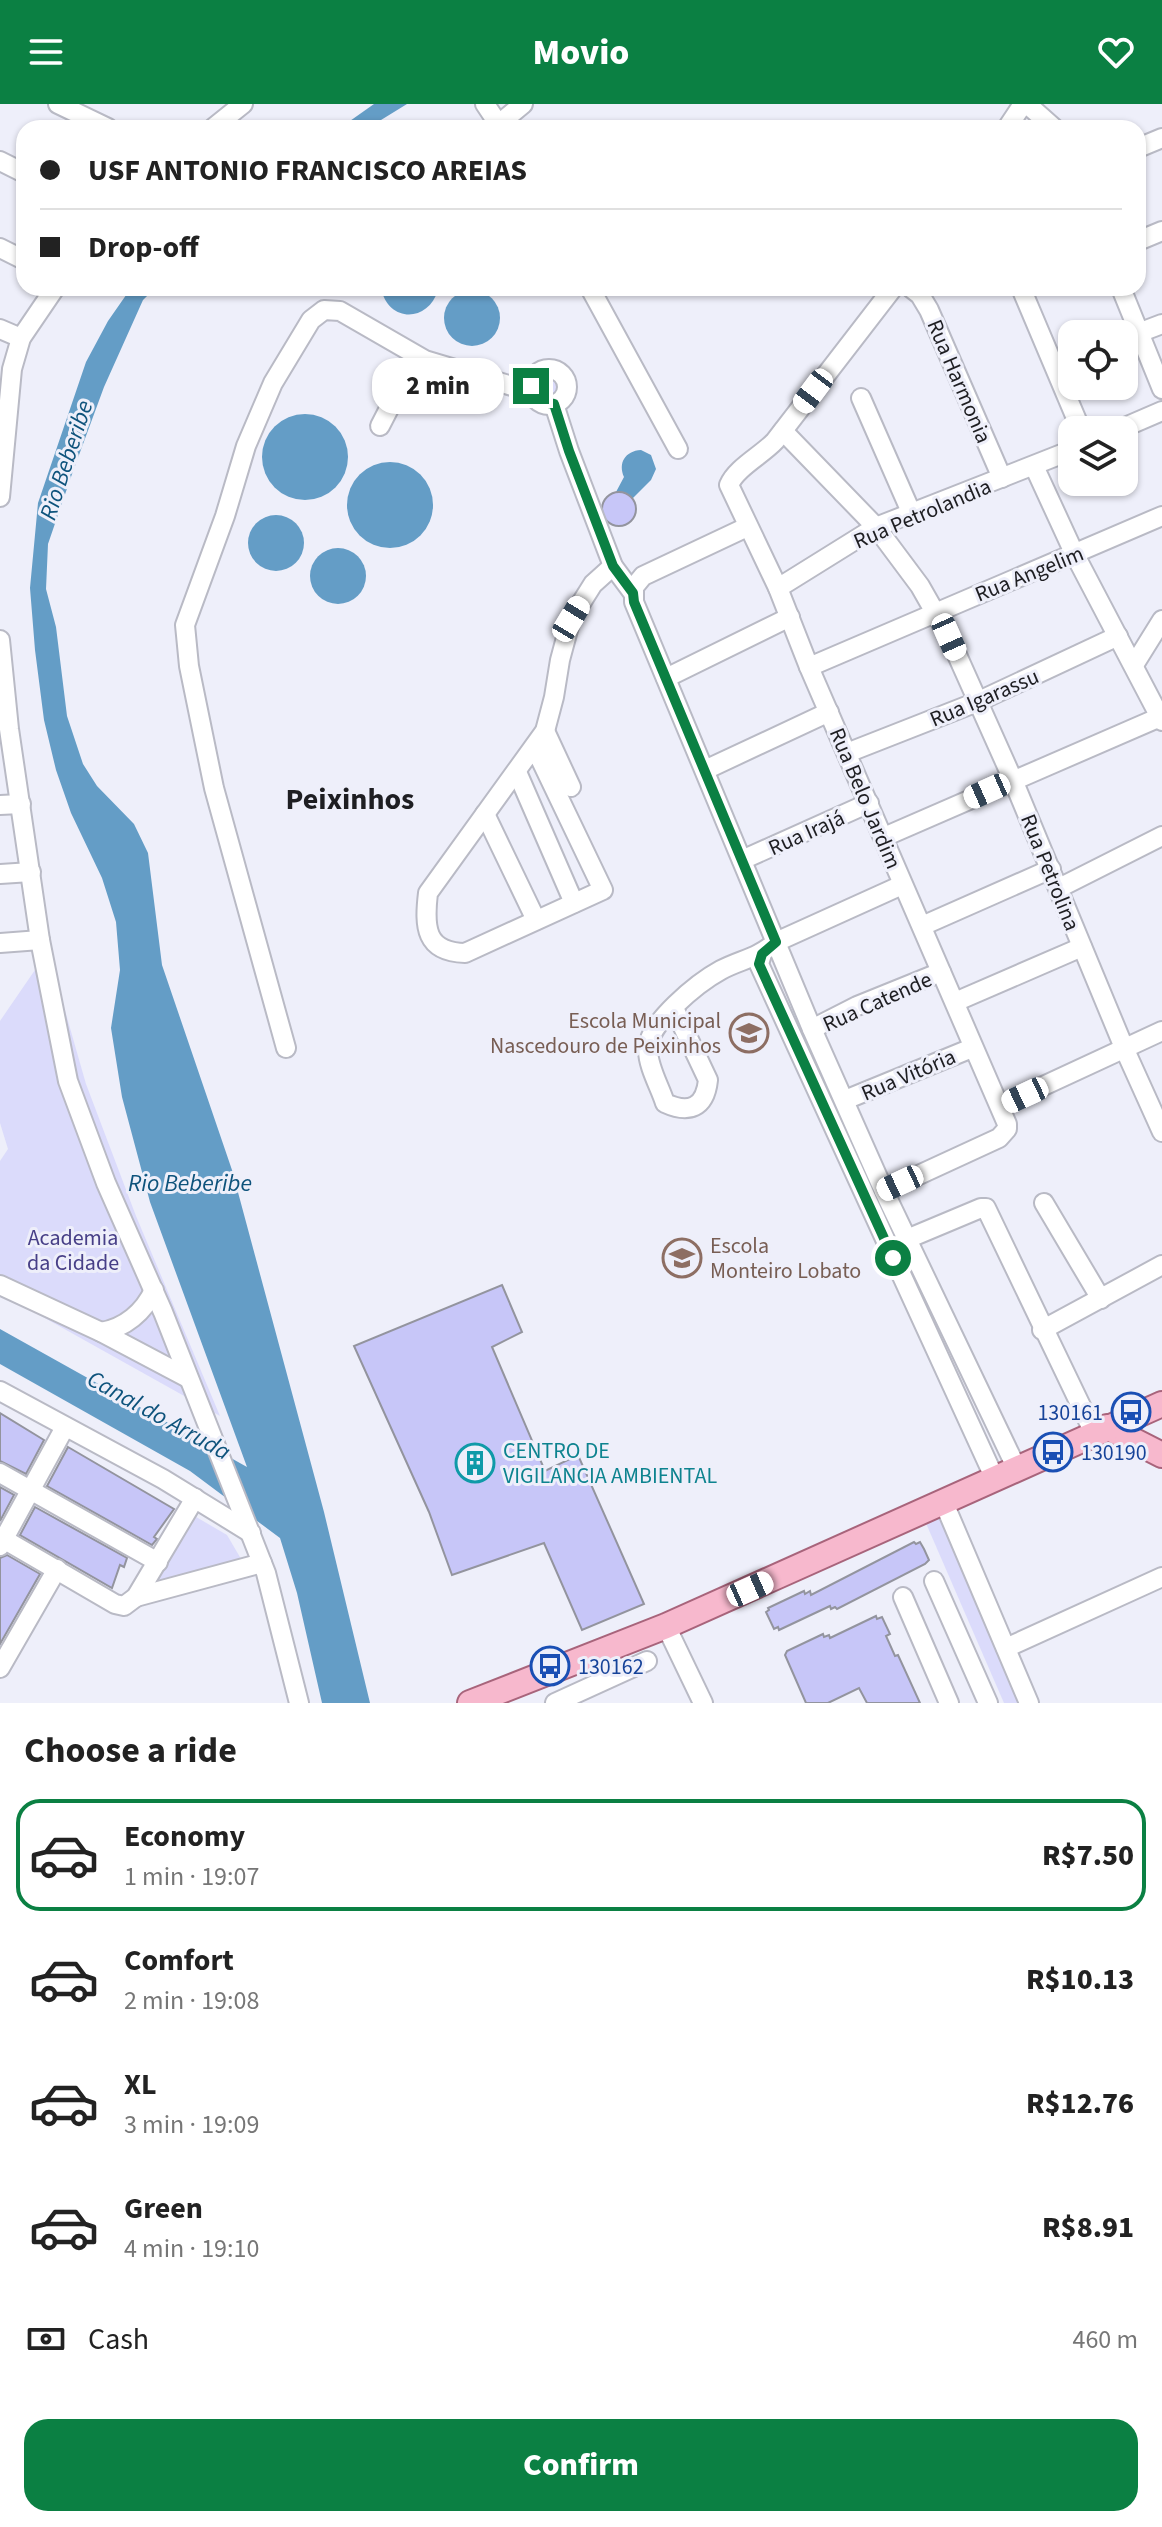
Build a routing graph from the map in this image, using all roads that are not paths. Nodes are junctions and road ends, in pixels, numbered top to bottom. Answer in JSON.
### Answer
{"nodes":[{"id":1,"x":58,"y":104,"type":"edge"},
{"id":2,"x":243,"y":104,"type":"edge"},
{"id":3,"x":523,"y":104,"type":"edge"},
{"id":4,"x":1025,"y":104,"type":"edge"},
{"id":5,"x":91,"y":120,"type":"edge"},
{"id":6,"x":223,"y":120,"type":"edge"},
{"id":7,"x":506,"y":120,"type":"edge"},
{"id":8,"x":1044,"y":120,"type":"edge"},
{"id":9,"x":50,"y":296,"type":"edge"},
{"id":10,"x":594,"y":296,"type":"edge"},
{"id":11,"x":887,"y":296,"type":"edge"},
{"id":12,"x":921,"y":296,"type":"edge"},
{"id":13,"x":1024,"y":296,"type":"edge"},
{"id":14,"x":1125,"y":296,"type":"edge"},
{"id":15,"x":1162,"y":324,"type":"edge"},
{"id":16,"x":0,"y":329,"type":"edge"},
{"id":17,"x":1141,"y":332,"type":"junction"},
{"id":18,"x":21,"y":338,"type":"junction"},
{"id":19,"x":416,"y":356,"type":"junction"},
{"id":20,"x":6,"y":369,"type":"edge"},
{"id":21,"x":1162,"y":389,"type":"edge"},
{"id":22,"x":532,"y":392,"type":"junction"},
{"id":23,"x":861,"y":398,"type":"dead end"},
{"id":24,"x":554,"y":404,"type":"junction"},
{"id":25,"x":1162,"y":411,"type":"edge"},
{"id":26,"x":1075,"y":416,"type":"edge"},
{"id":27,"x":1138,"y":421,"type":"edge"},
{"id":28,"x":380,"y":426,"type":"dead end"},
{"id":29,"x":783,"y":431,"type":"junction"},
{"id":30,"x":2,"y":449,"type":"edge"},
{"id":31,"x":678,"y":449,"type":"dead end"},
{"id":32,"x":1058,"y":456,"type":"edge"},
{"id":33,"x":1034,"y":466,"type":"junction"},
{"id":34,"x":1002,"y":478,"type":"junction"},
{"id":35,"x":0,"y":497,"type":"edge"},
{"id":36,"x":911,"y":512,"type":"junction"},
{"id":37,"x":1162,"y":516,"type":"edge"},
{"id":38,"x":747,"y":527,"type":"junction"},
{"id":39,"x":876,"y":527,"type":"junction"},
{"id":40,"x":1075,"y":555,"type":"junction"},
{"id":41,"x":613,"y":566,"type":"junction"},
{"id":42,"x":778,"y":588,"type":"junction"},
{"id":43,"x":633,"y":593,"type":"junction"},
{"id":44,"x":935,"y":612,"type":"junction"},
{"id":45,"x":790,"y":617,"type":"junction"},
{"id":46,"x":1162,"y":620,"type":"edge"},
{"id":47,"x":1118,"y":636,"type":"junction"},
{"id":48,"x":0,"y":640,"type":"edge"},
{"id":49,"x":1,"y":662,"type":"edge"},
{"id":50,"x":1134,"y":665,"type":"junction"},
{"id":51,"x":809,"y":667,"type":"junction"},
{"id":52,"x":666,"y":678,"type":"junction"},
{"id":53,"x":977,"y":702,"type":"junction"},
{"id":54,"x":829,"y":712,"type":"junction"},
{"id":55,"x":1161,"y":719,"type":"edge"},
{"id":56,"x":5,"y":729,"type":"edge"},
{"id":57,"x":545,"y":731,"type":"junction"},
{"id":58,"x":535,"y":748,"type":"junction"},
{"id":59,"x":847,"y":753,"type":"junction"},
{"id":60,"x":705,"y":770,"type":"junction"},
{"id":61,"x":517,"y":772,"type":"junction"},
{"id":62,"x":1013,"y":780,"type":"junction"},
{"id":63,"x":571,"y":787,"type":"dead end"},
{"id":64,"x":869,"y":803,"type":"junction"},
{"id":65,"x":21,"y":804,"type":"junction"},
{"id":66,"x":0,"y":805,"type":"edge"},
{"id":67,"x":485,"y":814,"type":"junction"},
{"id":68,"x":884,"y":837,"type":"junction"},
{"id":69,"x":1162,"y":837,"type":"edge"},
{"id":70,"x":742,"y":860,"type":"junction"},
{"id":71,"x":1051,"y":869,"type":"junction"},
{"id":72,"x":31,"y":872,"type":"junction"},
{"id":73,"x":0,"y":874,"type":"edge"},
{"id":74,"x":902,"y":885,"type":"junction"},
{"id":75,"x":1059,"y":888,"type":"junction"},
{"id":76,"x":574,"y":903,"type":"junction"},
{"id":77,"x":536,"y":920,"type":"junction"},
{"id":78,"x":922,"y":926,"type":"junction"},
{"id":79,"x":40,"y":940,"type":"junction"},
{"id":80,"x":0,"y":943,"type":"edge"},
{"id":81,"x":1082,"y":947,"type":"junction"},
{"id":82,"x":769,"y":948,"type":"junction"},
{"id":83,"x":941,"y":972,"type":"junction"},
{"id":84,"x":955,"y":1002,"type":"junction"},
{"id":85,"x":674,"y":1008,"type":"junction"},
{"id":86,"x":812,"y":1029,"type":"junction"},
{"id":87,"x":1162,"y":1031,"type":"edge"},
{"id":88,"x":286,"y":1048,"type":"dead end"},
{"id":89,"x":972,"y":1048,"type":"junction"},
{"id":90,"x":1125,"y":1050,"type":"junction"},
{"id":91,"x":845,"y":1100,"type":"junction"},
{"id":92,"x":1003,"y":1115,"type":"junction"},
{"id":93,"x":1162,"y":1132,"type":"edge"},
{"id":94,"x":884,"y":1191,"type":"junction"},
{"id":95,"x":1044,"y":1203,"type":"dead end"},
{"id":96,"x":907,"y":1239,"type":"junction"},
{"id":97,"x":1162,"y":1265,"type":"edge"},
{"id":98,"x":0,"y":1285,"type":"edge"},
{"id":99,"x":154,"y":1290,"type":"junction"},
{"id":100,"x":1101,"y":1299,"type":"junction"},
{"id":101,"x":1042,"y":1330,"type":"junction"},
{"id":102,"x":101,"y":1332,"type":"junction"},
{"id":103,"x":191,"y":1384,"type":"junction"},
{"id":104,"x":0,"y":1391,"type":"edge"},
{"id":105,"x":1162,"y":1404,"type":"edge"},
{"id":106,"x":65,"y":1427,"type":"junction"},
{"id":107,"x":1100,"y":1430,"type":"junction"},
{"id":108,"x":1162,"y":1446,"type":"edge"},
{"id":109,"x":1162,"y":1455,"type":"edge"},
{"id":110,"x":0,"y":1473,"type":"edge"},
{"id":111,"x":1006,"y":1474,"type":"junction"},
{"id":112,"x":31,"y":1490,"type":"junction"},
{"id":113,"x":195,"y":1498,"type":"junction"},
{"id":114,"x":944,"y":1503,"type":"junction"},
{"id":115,"x":251,"y":1533,"type":"junction"},
{"id":116,"x":1,"y":1541,"type":"edge"},
{"id":117,"x":158,"y":1562,"type":"junction"},
{"id":118,"x":262,"y":1563,"type":"junction"},
{"id":119,"x":57,"y":1569,"type":"junction"},
{"id":120,"x":1158,"y":1578,"type":"edge"},
{"id":121,"x":934,"y":1581,"type":"dead end"},
{"id":122,"x":136,"y":1597,"type":"junction"},
{"id":123,"x":903,"y":1597,"type":"dead end"},
{"id":124,"x":666,"y":1626,"type":"junction"},
{"id":125,"x":957,"y":1631,"type":"junction"},
{"id":126,"x":924,"y":1645,"type":"junction"},
{"id":127,"x":1006,"y":1648,"type":"junction"},
{"id":128,"x":647,"y":1661,"type":"dead end"},
{"id":129,"x":0,"y":1668,"type":"edge"},
{"id":130,"x":501,"y":1697,"type":"edge"},
{"id":131,"x":299,"y":1703,"type":"edge"},
{"id":132,"x":470,"y":1703,"type":"edge"},
{"id":133,"x":555,"y":1703,"type":"edge"},
{"id":134,"x":703,"y":1703,"type":"edge"},
{"id":135,"x":949,"y":1703,"type":"edge"},
{"id":136,"x":988,"y":1703,"type":"edge"},
{"id":137,"x":1029,"y":1703,"type":"edge"}],
"edges":[{"from":1,"to":5,"type":"street"},
{"from":2,"to":6,"type":"street"},
{"from":3,"to":7,"type":"street"},
{"from":4,"to":8,"type":"street"},
{"from":9,"to":18,"type":"street"},
{"from":10,"to":31,"type":"street"},
{"from":11,"to":29,"type":"street"},
{"from":12,"to":34,"type":"street","name":"Rua Harmonia"},
{"from":13,"to":26,"type":"street"},
{"from":14,"to":17,"type":"street"},
{"from":15,"to":17,"type":"street"},
{"from":16,"to":18,"type":"street"},
{"from":17,"to":21,"type":"street"},
{"from":18,"to":20,"type":"street"},
{"from":19,"to":22,"type":"street"},
{"from":19,"to":28,"type":"street"},
{"from":19,"to":88,"type":"street"},
{"from":20,"to":30,"type":"street"},
{"from":22,"to":24,"type":"street"},
{"from":22,"to":24,"type":"street"},
{"from":23,"to":36,"type":"street"},
{"from":24,"to":41,"type":"street"},
{"from":25,"to":27,"type":"street"},
{"from":29,"to":38,"type":"street","name":"Rua Belo Jardim"},
{"from":29,"to":39,"type":"street","name":"Rua Petrolina"},
{"from":30,"to":35,"type":"street"},
{"from":32,"to":33,"type":"street","name":"Rua Petrolandia"},
{"from":33,"to":34,"type":"street","name":"Rua Petrolandia"},
{"from":33,"to":40,"type":"street"},
{"from":34,"to":36,"type":"street","name":"Rua Petrolandia"},
{"from":36,"to":39,"type":"street","name":"Rua Petrolandia"},
{"from":37,"to":40,"type":"street","name":"Rua Angelim"},
{"from":38,"to":42,"type":"street","name":"Rua Belo Jardim"},
{"from":38,"to":43,"type":"street"},
{"from":39,"to":42,"type":"street","name":"Rua Petrolandia"},
{"from":39,"to":44,"type":"street","name":"Rua Petrolina"},
{"from":40,"to":44,"type":"street","name":"Rua Angelim"},
{"from":40,"to":47,"type":"street"},
{"from":41,"to":43,"type":"street"},
{"from":41,"to":57,"type":"street"},
{"from":42,"to":45,"type":"street","name":"Rua Belo Jardim"},
{"from":43,"to":52,"type":"street"},
{"from":44,"to":51,"type":"street","name":"Rua Angelim"},
{"from":44,"to":53,"type":"street","name":"Rua Petrolina"},
{"from":45,"to":51,"type":"street","name":"Rua Belo Jardim"},
{"from":45,"to":52,"type":"street"},
{"from":46,"to":50,"type":"street"},
{"from":47,"to":50,"type":"street"},
{"from":47,"to":53,"type":"street","name":"Rua Igarassu"},
{"from":48,"to":49,"type":"street"},
{"from":49,"to":56,"type":"street"},
{"from":50,"to":55,"type":"street"},
{"from":51,"to":54,"type":"street","name":"Rua Belo Jardim"},
{"from":52,"to":60,"type":"street"},
{"from":53,"to":59,"type":"street","name":"Rua Igarassu"},
{"from":53,"to":62,"type":"street","name":"Rua Petrolina"},
{"from":54,"to":59,"type":"street","name":"Rua Belo Jardim"},
{"from":54,"to":60,"type":"street"},
{"from":55,"to":62,"type":"street"},
{"from":56,"to":65,"type":"street"},
{"from":57,"to":58,"type":"street"},
{"from":57,"to":63,"type":"street"},
{"from":58,"to":61,"type":"street"},
{"from":58,"to":76,"type":"street"},
{"from":59,"to":64,"type":"street","name":"Rua Belo Jardim"},
{"from":60,"to":70,"type":"street"},
{"from":61,"to":67,"type":"street"},
{"from":61,"to":76,"type":"street"},
{"from":62,"to":68,"type":"street"},
{"from":62,"to":71,"type":"street","name":"Rua Petrolina"},
{"from":64,"to":68,"type":"street","name":"Rua Belo Jardim"},
{"from":64,"to":70,"type":"street","name":"Rua Irajá"},
{"from":65,"to":66,"type":"street"},
{"from":65,"to":72,"type":"street"},
{"from":67,"to":77,"type":"street"},
{"from":67,"to":77,"type":"street"},
{"from":68,"to":74,"type":"street","name":"Rua Belo Jardim"},
{"from":69,"to":75,"type":"street"},
{"from":70,"to":82,"type":"street"},
{"from":71,"to":75,"type":"street","name":"Rua Petrolina"},
{"from":71,"to":78,"type":"street"},
{"from":72,"to":73,"type":"street"},
{"from":72,"to":79,"type":"street"},
{"from":74,"to":78,"type":"street","name":"Rua Belo Jardim"},
{"from":74,"to":82,"type":"street"},
{"from":75,"to":81,"type":"street","name":"Rua Petrolina"},
{"from":76,"to":77,"type":"street"},
{"from":78,"to":83,"type":"street","name":"Rua Belo Jardim"},
{"from":79,"to":80,"type":"street"},
{"from":79,"to":99,"type":"street"},
{"from":81,"to":84,"type":"street"},
{"from":81,"to":90,"type":"street","name":"Rua Petrolina"},
{"from":82,"to":85,"type":"street"},
{"from":82,"to":86,"type":"street"},
{"from":82,"to":111,"type":"street"},
{"from":83,"to":84,"type":"street","name":"Rua Belo Jardim"},
{"from":83,"to":86,"type":"street","name":"Rua Catende"},
{"from":84,"to":89,"type":"street","name":"Rua Belo Jardim"},
{"from":85,"to":85,"type":"street"},
{"from":86,"to":91,"type":"street"},
{"from":87,"to":90,"type":"street"},
{"from":89,"to":91,"type":"street","name":"Rua Vitória"},
{"from":89,"to":92,"type":"street","name":"Rua Belo Jardim"},
{"from":90,"to":92,"type":"street"},
{"from":90,"to":93,"type":"street","name":"Rua Petrolina"},
{"from":91,"to":94,"type":"street"},
{"from":92,"to":94,"type":"street"},
{"from":94,"to":96,"type":"street"},
{"from":95,"to":100,"type":"street"},
{"from":96,"to":101,"type":"street"},
{"from":96,"to":111,"type":"street"},
{"from":97,"to":100,"type":"street"},
{"from":98,"to":102,"type":"street"},
{"from":99,"to":102,"type":"street"},
{"from":99,"to":103,"type":"street"},
{"from":100,"to":101,"type":"street"},
{"from":101,"to":107,"type":"street"},
{"from":102,"to":103,"type":"street"},
{"from":103,"to":115,"type":"street"},
{"from":104,"to":106,"type":"street"},
{"from":105,"to":107,"type":"main road"},
{"from":105,"to":108,"type":"main road"},
{"from":106,"to":112,"type":"street"},
{"from":106,"to":113,"type":"street"},
{"from":107,"to":109,"type":"main road"},
{"from":107,"to":111,"type":"main road"},
{"from":110,"to":112,"type":"street"},
{"from":111,"to":114,"type":"main road"},
{"from":112,"to":116,"type":"street"},
{"from":112,"to":117,"type":"street"},
{"from":113,"to":115,"type":"street"},
{"from":113,"to":117,"type":"street"},
{"from":114,"to":124,"type":"main road"},
{"from":114,"to":127,"type":"street"},
{"from":115,"to":118,"type":"street"},
{"from":116,"to":119,"type":"street"},
{"from":117,"to":122,"type":"street"},
{"from":118,"to":122,"type":"street"},
{"from":118,"to":131,"type":"street"},
{"from":119,"to":122,"type":"street"},
{"from":119,"to":129,"type":"street"},
{"from":120,"to":127,"type":"street"},
{"from":121,"to":125,"type":"street"},
{"from":123,"to":126,"type":"street"},
{"from":124,"to":130,"type":"main road"},
{"from":124,"to":134,"type":"street"},
{"from":125,"to":126,"type":"street"},
{"from":125,"to":136,"type":"street"},
{"from":126,"to":135,"type":"street"},
{"from":127,"to":137,"type":"street"},
{"from":128,"to":133,"type":"street"},
{"from":130,"to":132,"type":"main road"}]}
